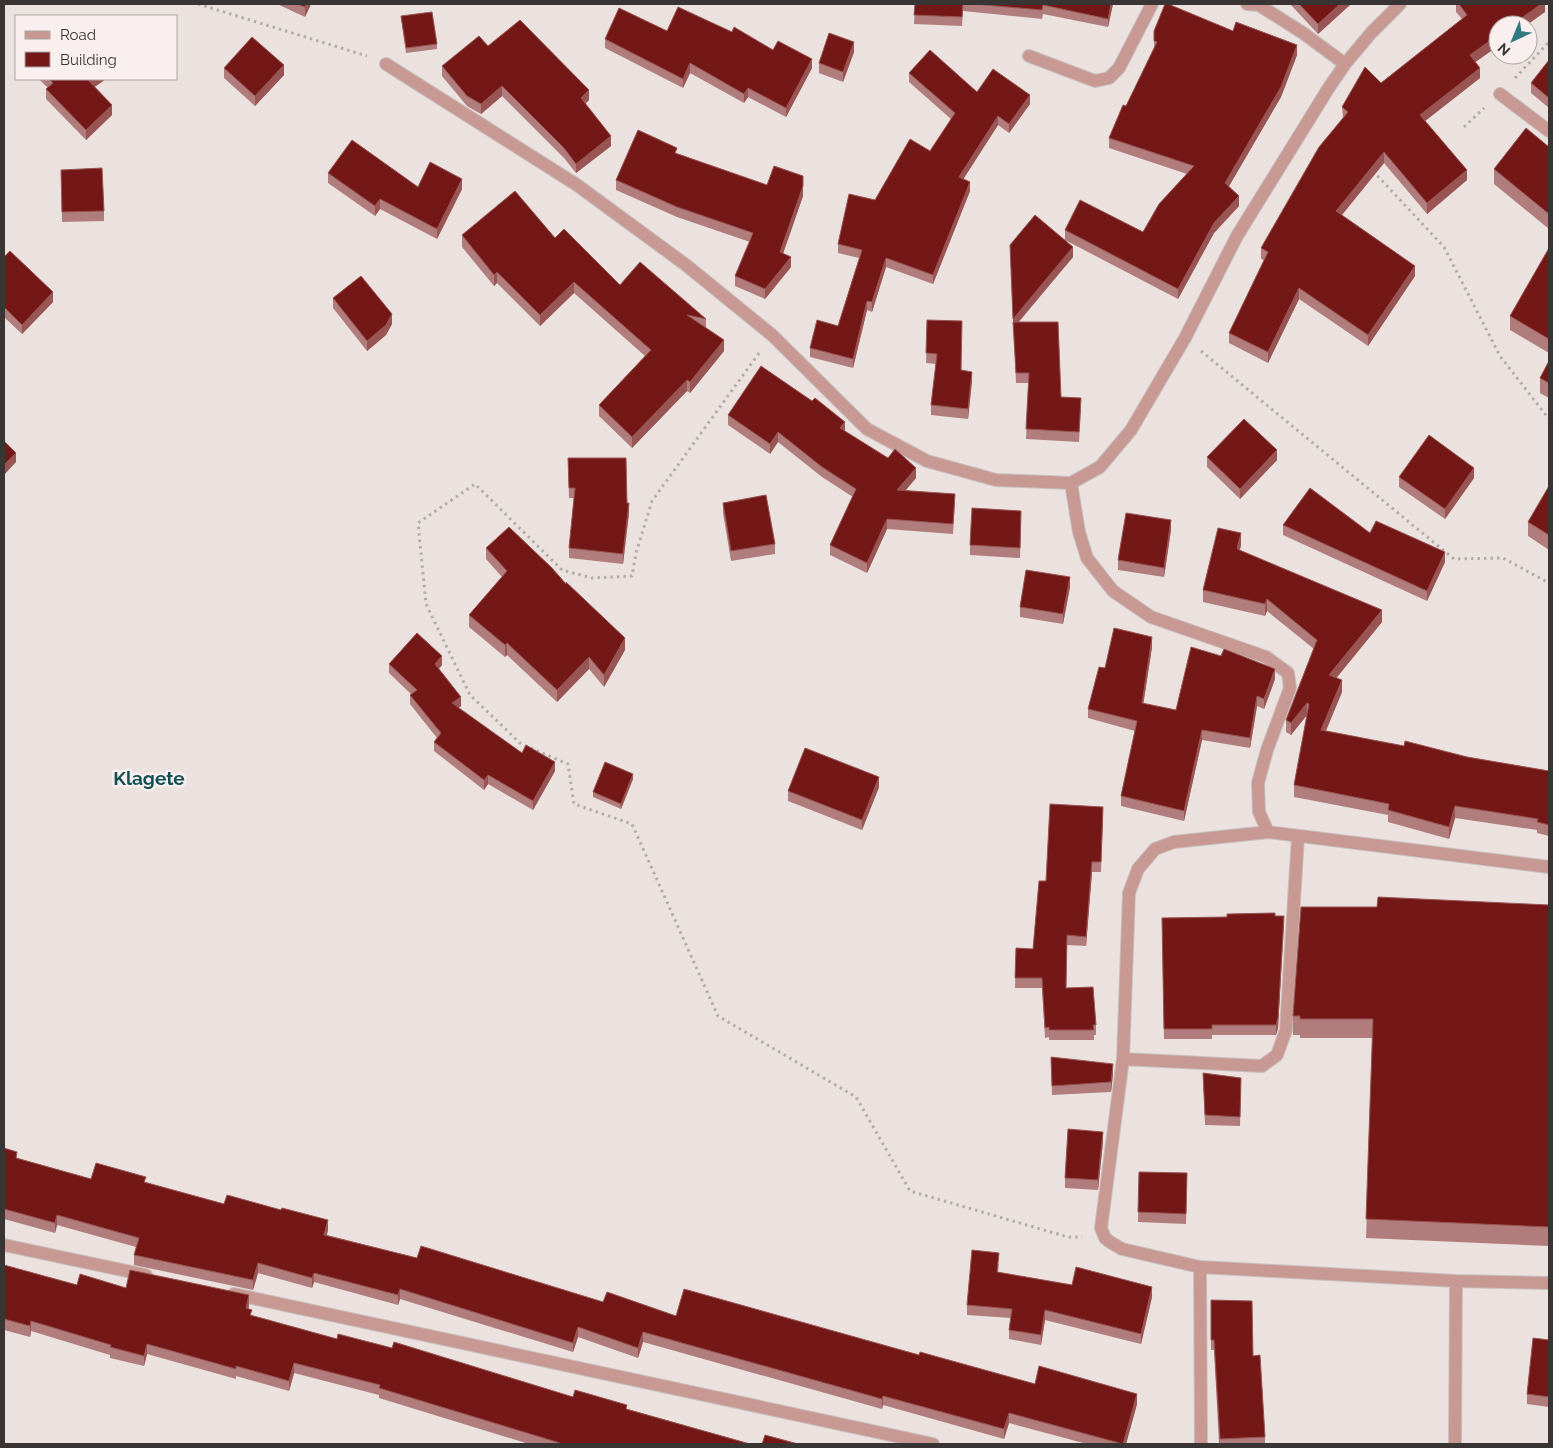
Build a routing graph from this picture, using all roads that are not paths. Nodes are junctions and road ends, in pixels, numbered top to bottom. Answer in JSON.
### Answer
{"nodes":[{"id":1,"x":1152,"y":4,"type":"edge"},
{"id":2,"x":1247,"y":4,"type":"edge"},
{"id":3,"x":1400,"y":4,"type":"edge"},
{"id":4,"x":1029,"y":56,"type":"dead end"},
{"id":5,"x":386,"y":64,"type":"road end"},
{"id":6,"x":1345,"y":64,"type":"junction"},
{"id":7,"x":1500,"y":94,"type":"dead end"},
{"id":8,"x":1549,"y":131,"type":"edge"},
{"id":9,"x":1071,"y":483,"type":"junction"},
{"id":10,"x":1268,"y":832,"type":"junction"},
{"id":11,"x":1298,"y":836,"type":"junction"},
{"id":12,"x":1549,"y":867,"type":"edge"},
{"id":13,"x":1123,"y":1059,"type":"junction"},
{"id":14,"x":4,"y":1245,"type":"edge"},
{"id":15,"x":1200,"y":1267,"type":"junction"},
{"id":16,"x":159,"y":1278,"type":"edge"},
{"id":17,"x":1456,"y":1281,"type":"junction"},
{"id":18,"x":1549,"y":1283,"type":"edge"},
{"id":19,"x":226,"y":1292,"type":"edge"},
{"id":20,"x":933,"y":1444,"type":"edge"},
{"id":21,"x":1201,"y":1444,"type":"edge"},
{"id":22,"x":1455,"y":1444,"type":"edge"}],
"edges":[{"from":1,"to":4,"type":"street"},
{"from":2,"to":6,"type":"street"},
{"from":3,"to":6,"type":"street"},
{"from":5,"to":9,"type":"street"},
{"from":6,"to":9,"type":"street"},
{"from":7,"to":8,"type":"street"},
{"from":9,"to":10,"type":"street"},
{"from":10,"to":11,"type":"street"},
{"from":10,"to":13,"type":"street"},
{"from":11,"to":12,"type":"street"},
{"from":11,"to":13,"type":"street"},
{"from":13,"to":15,"type":"street"},
{"from":14,"to":16,"type":"street"},
{"from":15,"to":17,"type":"street"},
{"from":15,"to":21,"type":"street"},
{"from":17,"to":18,"type":"street"},
{"from":17,"to":22,"type":"street"},
{"from":19,"to":20,"type":"street"}]}
